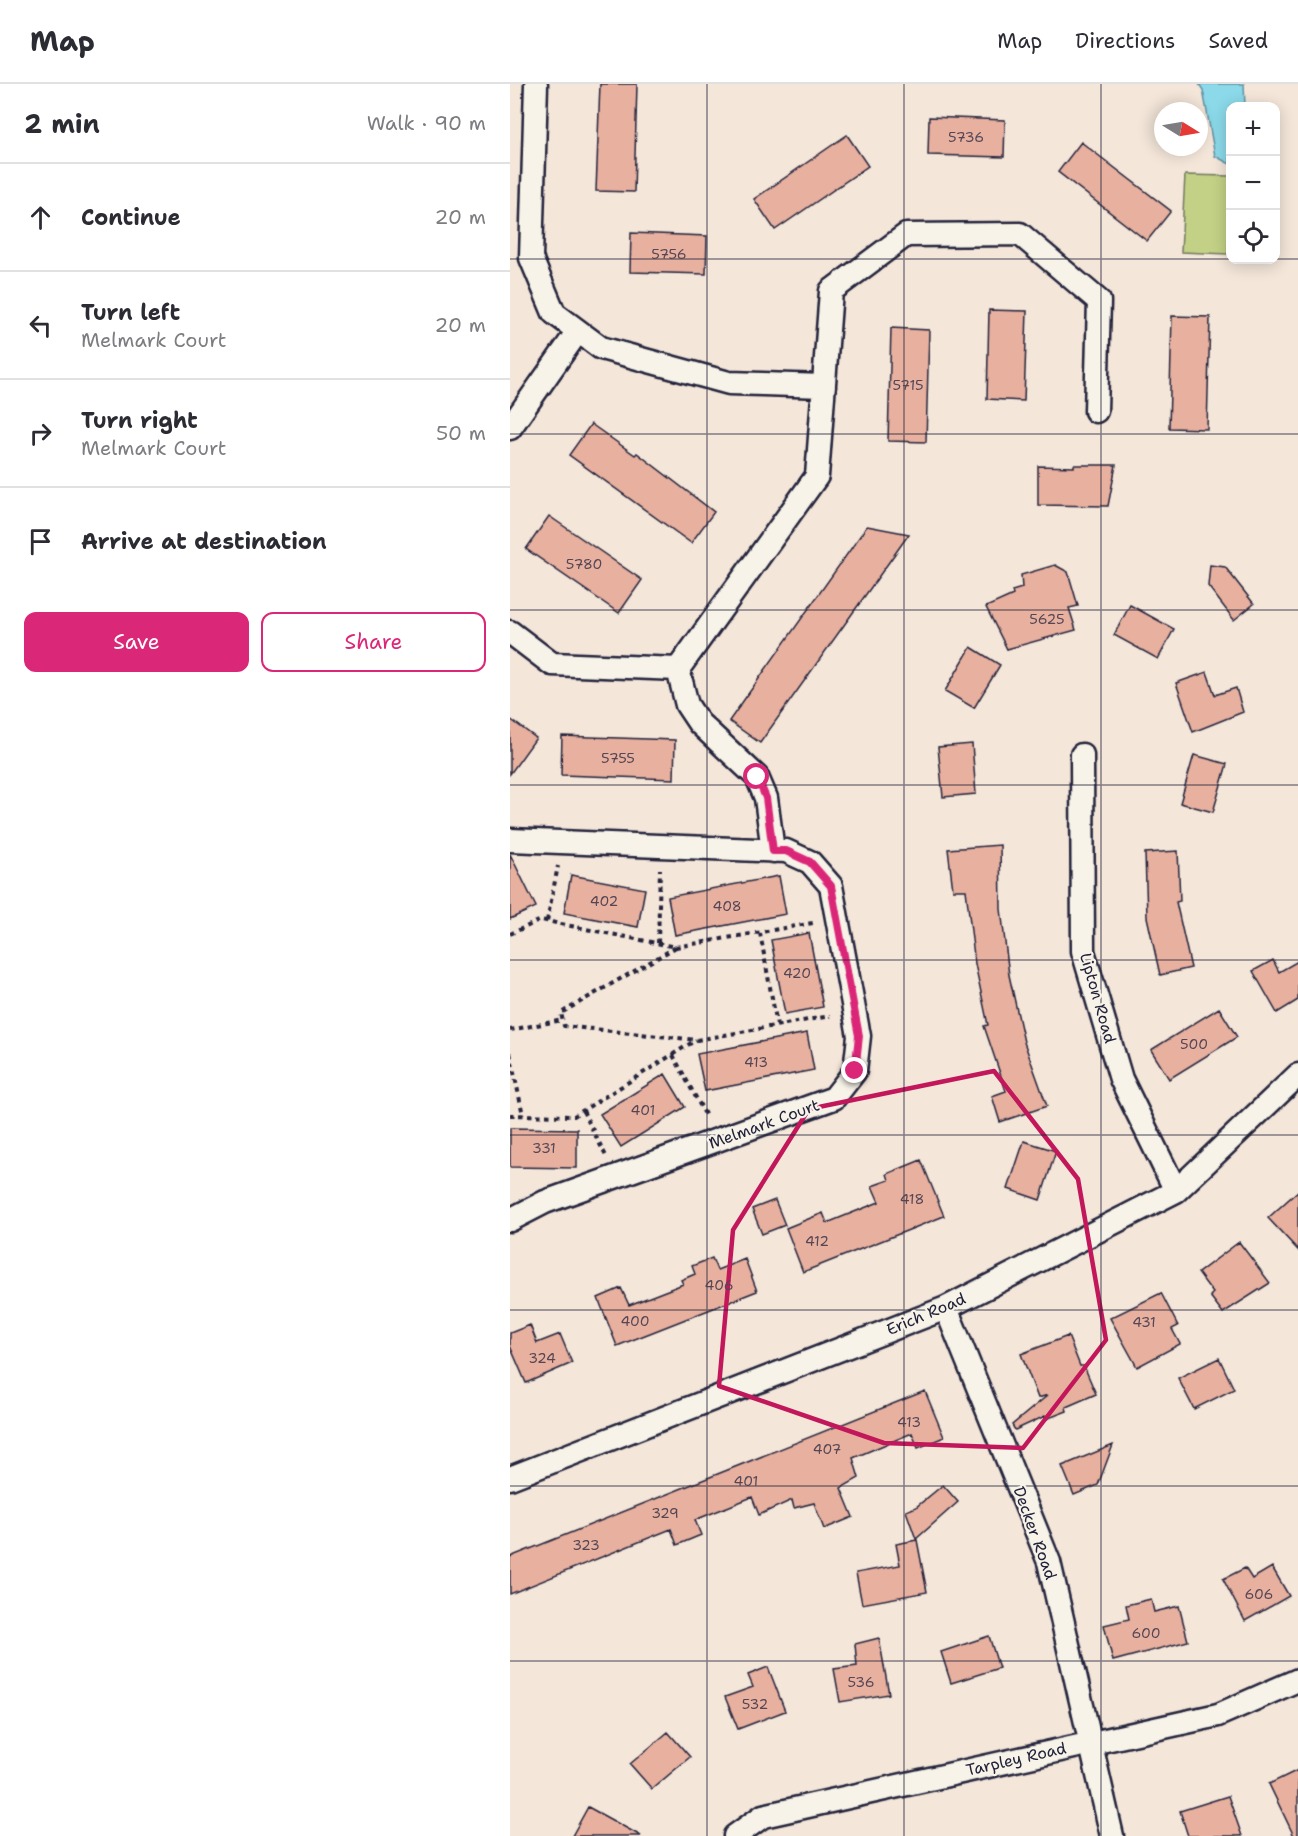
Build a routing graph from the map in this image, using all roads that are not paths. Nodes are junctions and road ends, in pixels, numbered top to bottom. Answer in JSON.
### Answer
{"nodes":[{"id":1,"x":536,"y":84,"type":"edge"},
{"id":2,"x":578,"y":331,"type":"junction"},
{"id":3,"x":824,"y":386,"type":"junction"},
{"id":4,"x":1096,"y":411,"type":"dead end"},
{"id":5,"x":510,"y":428,"type":"edge"},
{"id":6,"x":510,"y":632,"type":"edge"},
{"id":7,"x":678,"y":669,"type":"junction"},
{"id":8,"x":1082,"y":755,"type":"dead end"},
{"id":9,"x":510,"y":840,"type":"edge"},
{"id":10,"x":773,"y":851,"type":"junction"},
{"id":11,"x":1298,"y":1075,"type":"edge"},
{"id":12,"x":1176,"y":1191,"type":"junction"},
{"id":13,"x":510,"y":1220,"type":"edge"},
{"id":14,"x":946,"y":1308,"type":"junction"},
{"id":15,"x":510,"y":1478,"type":"edge"},
{"id":16,"x":1298,"y":1680,"type":"edge"},
{"id":17,"x":1089,"y":1743,"type":"junction"},
{"id":18,"x":735,"y":1836,"type":"edge"},
{"id":19,"x":1112,"y":1836,"type":"edge"}],
"edges":[{"from":1,"to":2,"type":"street"},
{"from":2,"to":3,"type":"street"},
{"from":2,"to":5,"type":"street"},
{"from":3,"to":4,"type":"street"},
{"from":3,"to":7,"type":"street"},
{"from":6,"to":7,"type":"street"},
{"from":7,"to":10,"type":"street"},
{"from":8,"to":12,"type":"street","name":"Lipton Road"},
{"from":9,"to":10,"type":"street","name":"Melmark Court"},
{"from":10,"to":13,"type":"street","name":"Melmark Court"},
{"from":11,"to":12,"type":"street","name":"Erich Road"},
{"from":12,"to":14,"type":"street","name":"Erich Road"},
{"from":14,"to":15,"type":"street","name":"Erich Road"},
{"from":14,"to":17,"type":"street","name":"Decker Road"},
{"from":16,"to":17,"type":"street","name":"Tarpley Road"},
{"from":17,"to":18,"type":"street","name":"Tarpley Road"},
{"from":17,"to":19,"type":"street","name":"Decker Road"}]}
